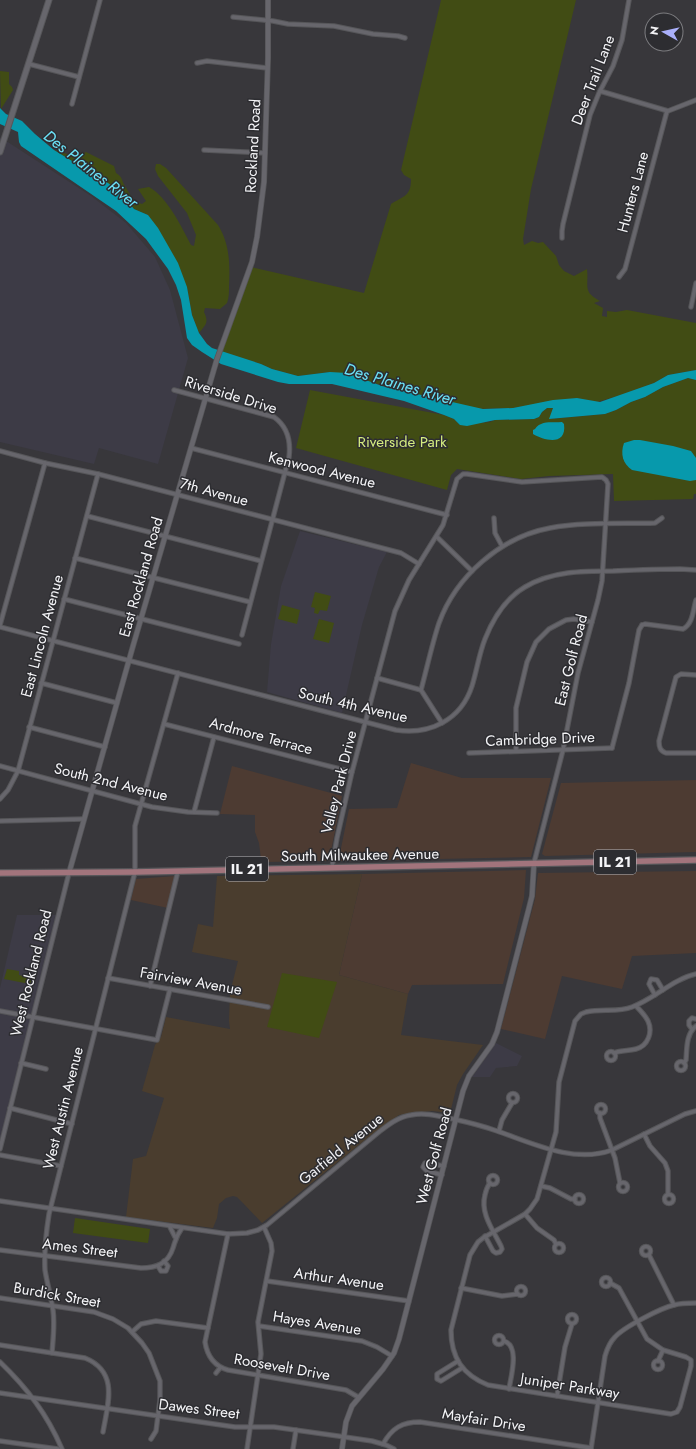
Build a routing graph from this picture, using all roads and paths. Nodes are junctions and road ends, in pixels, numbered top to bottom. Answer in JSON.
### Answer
{"nodes":[{"id":1,"x":49,"y":0,"type":"edge"},
{"id":2,"x":100,"y":0,"type":"edge"},
{"id":3,"x":268,"y":0,"type":"edge"},
{"id":4,"x":629,"y":0,"type":"edge"},
{"id":5,"x":233,"y":17,"type":"dead end"},
{"id":6,"x":268,"y":22,"type":"junction"},
{"id":7,"x":405,"y":38,"type":"dead end"},
{"id":8,"x":197,"y":63,"type":"dead end"},
{"id":9,"x":29,"y":64,"type":"junction"},
{"id":10,"x":268,"y":68,"type":"junction"},
{"id":11,"x":79,"y":77,"type":"junction"},
{"id":12,"x":600,"y":91,"type":"junction"},
{"id":13,"x":696,"y":100,"type":"edge"},
{"id":14,"x":72,"y":104,"type":"dead end"},
{"id":15,"x":667,"y":111,"type":"junction"},
{"id":16,"x":204,"y":150,"type":"dead end"},
{"id":17,"x":0,"y":152,"type":"edge"},
{"id":18,"x":265,"y":153,"type":"junction"},
{"id":19,"x":562,"y":238,"type":"dead end"},
{"id":20,"x":619,"y":277,"type":"dead end"},
{"id":21,"x":696,"y":283,"type":"edge"},
{"id":22,"x":243,"y":291,"type":"joint"},
{"id":23,"x":691,"y":307,"type":"dead end"},
{"id":24,"x":174,"y":390,"type":"dead end"},
{"id":25,"x":205,"y":399,"type":"junction"},
{"id":26,"x":191,"y":448,"type":"junction"},
{"id":27,"x":0,"y":451,"type":"edge"},
{"id":28,"x":44,"y":463,"type":"junction"},
{"id":29,"x":285,"y":473,"type":"junction"},
{"id":30,"x":98,"y":474,"type":"junction"},
{"id":31,"x":587,"y":478,"type":"joint"},
{"id":32,"x":177,"y":495,"type":"junction"},
{"id":33,"x":447,"y":515,"type":"junction"},
{"id":34,"x":87,"y":516,"type":"junction"},
{"id":35,"x":494,"y":518,"type":"dead end"},
{"id":36,"x":662,"y":518,"type":"dead end"},
{"id":37,"x":272,"y":519,"type":"junction"},
{"id":38,"x":606,"y":524,"type":"junction"},
{"id":39,"x":165,"y":536,"type":"junction"},
{"id":40,"x":437,"y":537,"type":"junction"},
{"id":41,"x":502,"y":546,"type":"junction"},
{"id":42,"x":75,"y":558,"type":"junction"},
{"id":43,"x":261,"y":561,"type":"junction"},
{"id":44,"x":419,"y":564,"type":"junction"},
{"id":45,"x":696,"y":570,"type":"edge"},
{"id":46,"x":472,"y":571,"type":"junction"},
{"id":47,"x":603,"y":571,"type":"junction"},
{"id":48,"x":154,"y":577,"type":"junction"},
{"id":49,"x":64,"y":599,"type":"junction"},
{"id":50,"x":696,"y":600,"type":"edge"},
{"id":51,"x":250,"y":602,"type":"junction"},
{"id":52,"x":142,"y":618,"type":"junction"},
{"id":53,"x":592,"y":622,"type":"junction"},
{"id":54,"x":0,"y":626,"type":"edge"},
{"id":55,"x":242,"y":636,"type":"dead end"},
{"id":56,"x":53,"y":640,"type":"junction"},
{"id":57,"x":239,"y":644,"type":"dead end"},
{"id":58,"x":129,"y":660,"type":"junction"},
{"id":59,"x":178,"y":673,"type":"junction"},
{"id":60,"x":696,"y":675,"type":"edge"},
{"id":61,"x":377,"y":678,"type":"junction"},
{"id":62,"x":42,"y":683,"type":"junction"},
{"id":63,"x":422,"y":690,"type":"junction"},
{"id":64,"x":118,"y":703,"type":"junction"},
{"id":65,"x":366,"y":722,"type":"junction"},
{"id":66,"x":442,"y":723,"type":"junction"},
{"id":67,"x":164,"y":724,"type":"junction"},
{"id":68,"x":29,"y":727,"type":"junction"},
{"id":69,"x":214,"y":736,"type":"junction"},
{"id":70,"x":105,"y":747,"type":"junction"},
{"id":71,"x":563,"y":750,"type":"junction"},
{"id":72,"x":516,"y":751,"type":"junction"},
{"id":73,"x":469,"y":753,"type":"dead end"},
{"id":74,"x":696,"y":753,"type":"edge"},
{"id":75,"x":0,"y":766,"type":"edge"},
{"id":76,"x":18,"y":771,"type":"junction"},
{"id":77,"x":352,"y":772,"type":"junction"},
{"id":78,"x":92,"y":790,"type":"junction"},
{"id":79,"x":0,"y":799,"type":"edge"},
{"id":80,"x":141,"y":803,"type":"junction"},
{"id":81,"x":194,"y":812,"type":"junction"},
{"id":82,"x":217,"y":813,"type":"dead end"},
{"id":83,"x":84,"y":819,"type":"junction"},
{"id":84,"x":0,"y":821,"type":"edge"},
{"id":85,"x":696,"y":860,"type":"edge"},
{"id":86,"x":534,"y":863,"type":"junction"},
{"id":87,"x":332,"y":867,"type":"junction"},
{"id":88,"x":178,"y":871,"type":"junction"},
{"id":89,"x":135,"y":872,"type":"junction"},
{"id":90,"x":0,"y":873,"type":"edge"},
{"id":91,"x":69,"y":873,"type":"junction"},
{"id":92,"x":696,"y":974,"type":"edge"},
{"id":93,"x":108,"y":978,"type":"junction"},
{"id":94,"x":150,"y":986,"type":"junction"},
{"id":95,"x":170,"y":989,"type":"junction"},
{"id":96,"x":664,"y":990,"type":"junction"},
{"id":97,"x":655,"y":995,"type":"junction"},
{"id":98,"x":636,"y":1006,"type":"junction"},
{"id":99,"x":268,"y":1007,"type":"dead end"},
{"id":100,"x":0,"y":1011,"type":"edge"},
{"id":101,"x":33,"y":1017,"type":"junction"},
{"id":102,"x":696,"y":1019,"type":"edge"},
{"id":103,"x":696,"y":1026,"type":"edge"},
{"id":104,"x":96,"y":1029,"type":"junction"},
{"id":105,"x":692,"y":1029,"type":"junction"},
{"id":106,"x":614,"y":1053,"type":"dead end"},
{"id":107,"x":21,"y":1063,"type":"junction"},
{"id":108,"x":684,"y":1063,"type":"dead end"},
{"id":109,"x":46,"y":1069,"type":"dead end"},
{"id":110,"x":512,"y":1103,"type":"dead end"},
{"id":111,"x":10,"y":1108,"type":"junction"},
{"id":112,"x":696,"y":1111,"type":"edge"},
{"id":113,"x":600,"y":1113,"type":"dead end"},
{"id":114,"x":456,"y":1120,"type":"junction"},
{"id":115,"x":72,"y":1124,"type":"junction"},
{"id":116,"x":499,"y":1131,"type":"junction"},
{"id":117,"x":644,"y":1134,"type":"junction"},
{"id":118,"x":0,"y":1149,"type":"edge"},
{"id":119,"x":551,"y":1149,"type":"junction"},
{"id":120,"x":612,"y":1150,"type":"junction"},
{"id":121,"x":0,"y":1155,"type":"edge"},
{"id":122,"x":61,"y":1166,"type":"junction"},
{"id":123,"x":444,"y":1166,"type":"junction"},
{"id":124,"x":442,"y":1174,"type":"junction"},
{"id":125,"x":490,"y":1183,"type":"dead end"},
{"id":126,"x":620,"y":1183,"type":"dead end"},
{"id":127,"x":541,"y":1186,"type":"junction"},
{"id":128,"x":668,"y":1194,"type":"dead end"},
{"id":129,"x":575,"y":1199,"type":"dead end"},
{"id":130,"x":0,"y":1201,"type":"edge"},
{"id":131,"x":50,"y":1209,"type":"junction"},
{"id":132,"x":525,"y":1214,"type":"junction"},
{"id":133,"x":170,"y":1227,"type":"junction"},
{"id":134,"x":264,"y":1227,"type":"junction"},
{"id":135,"x":182,"y":1228,"type":"junction"},
{"id":136,"x":493,"y":1231,"type":"junction"},
{"id":137,"x":228,"y":1234,"type":"junction"},
{"id":138,"x":485,"y":1236,"type":"junction"},
{"id":139,"x":175,"y":1237,"type":"junction"},
{"id":140,"x":556,"y":1244,"type":"dead end"},
{"id":141,"x":0,"y":1250,"type":"edge"},
{"id":142,"x":649,"y":1255,"type":"dead end"},
{"id":143,"x":45,"y":1256,"type":"junction"},
{"id":144,"x":164,"y":1261,"type":"junction"},
{"id":145,"x":158,"y":1266,"type":"junction"},
{"id":146,"x":267,"y":1281,"type":"junction"},
{"id":147,"x":610,"y":1283,"type":"dead end"},
{"id":148,"x":461,"y":1288,"type":"junction"},
{"id":149,"x":518,"y":1294,"type":"dead end"},
{"id":150,"x":0,"y":1298,"type":"edge"},
{"id":151,"x":409,"y":1301,"type":"junction"},
{"id":152,"x":696,"y":1303,"type":"edge"},
{"id":153,"x":52,"y":1305,"type":"junction"},
{"id":154,"x":674,"y":1305,"type":"junction"},
{"id":155,"x":637,"y":1322,"type":"junction"},
{"id":156,"x":572,"y":1324,"type":"dead end"},
{"id":157,"x":259,"y":1326,"type":"junction"},
{"id":158,"x":208,"y":1328,"type":"junction"},
{"id":159,"x":132,"y":1332,"type":"junction"},
{"id":160,"x":504,"y":1341,"type":"dead end"},
{"id":161,"x":0,"y":1345,"type":"edge"},
{"id":162,"x":662,"y":1350,"type":"junction"},
{"id":163,"x":52,"y":1353,"type":"junction"},
{"id":164,"x":392,"y":1356,"type":"junction"},
{"id":165,"x":458,"y":1361,"type":"junction"},
{"id":166,"x":658,"y":1361,"type":"dead end"},
{"id":167,"x":0,"y":1362,"type":"edge"},
{"id":168,"x":220,"y":1368,"type":"junction"},
{"id":169,"x":462,"y":1368,"type":"junction"},
{"id":170,"x":216,"y":1373,"type":"dead end"},
{"id":171,"x":258,"y":1376,"type":"junction"},
{"id":172,"x":509,"y":1389,"type":"junction"},
{"id":173,"x":0,"y":1393,"type":"edge"},
{"id":174,"x":557,"y":1396,"type":"junction"},
{"id":175,"x":358,"y":1397,"type":"junction"},
{"id":176,"x":33,"y":1398,"type":"junction"},
{"id":177,"x":598,"y":1403,"type":"junction"},
{"id":178,"x":107,"y":1409,"type":"junction"},
{"id":179,"x":158,"y":1416,"type":"junction"},
{"id":180,"x":250,"y":1427,"type":"junction"},
{"id":181,"x":296,"y":1430,"type":"junction"},
{"id":182,"x":103,"y":1432,"type":"dead end"},
{"id":183,"x":344,"y":1437,"type":"junction"},
{"id":184,"x":151,"y":1439,"type":"dead end"},
{"id":185,"x":0,"y":1441,"type":"edge"},
{"id":186,"x":383,"y":1444,"type":"junction"},
{"id":187,"x":591,"y":1448,"type":"edge"},
{"id":188,"x":58,"y":1449,"type":"edge"},
{"id":189,"x":62,"y":1449,"type":"edge"},
{"id":190,"x":247,"y":1449,"type":"edge"},
{"id":191,"x":293,"y":1449,"type":"edge"},
{"id":192,"x":342,"y":1449,"type":"edge"},
{"id":193,"x":394,"y":1449,"type":"edge"}],
"edges":[{"from":1,"to":9,"type":"main road"},
{"from":2,"to":11,"type":"street"},
{"from":3,"to":6,"type":"street","name":"Rockland Road"},
{"from":4,"to":12,"type":"street","name":"Deer Trail Lane"},
{"from":5,"to":6,"type":"street"},
{"from":6,"to":7,"type":"street"},
{"from":6,"to":10,"type":"street","name":"Rockland Road"},
{"from":8,"to":10,"type":"street"},
{"from":9,"to":11,"type":"street"},
{"from":9,"to":17,"type":"main road"},
{"from":10,"to":18,"type":"street","name":"Rockland Road"},
{"from":11,"to":14,"type":"street"},
{"from":12,"to":15,"type":"street"},
{"from":12,"to":19,"type":"street","name":"Deer Trail Lane"},
{"from":13,"to":15,"type":"street"},
{"from":15,"to":20,"type":"street","name":"Hunters Lane"},
{"from":16,"to":18,"type":"street"},
{"from":18,"to":22,"type":"street","name":"Rockland Road"},
{"from":21,"to":23,"type":"street"},
{"from":22,"to":25,"type":"street","name":"East Rockland Road"},
{"from":24,"to":25,"type":"street","name":"Riverside Drive"},
{"from":25,"to":26,"type":"street","name":"East Rockland Road"},
{"from":25,"to":29,"type":"street","name":"Riverside Drive"},
{"from":26,"to":29,"type":"street","name":"Kenwood Avenue"},
{"from":26,"to":32,"type":"street","name":"East Rockland Road"},
{"from":27,"to":28,"type":"street","name":"7th Avenue"},
{"from":28,"to":30,"type":"street","name":"7th Avenue"},
{"from":28,"to":54,"type":"street"},
{"from":29,"to":33,"type":"street","name":"Kenwood Avenue"},
{"from":29,"to":37,"type":"street"},
{"from":30,"to":32,"type":"street","name":"7th Avenue"},
{"from":30,"to":34,"type":"street","name":"East Lincoln Avenue"},
{"from":31,"to":33,"type":"street","name":"Valley Park Drive"},
{"from":31,"to":38,"type":"street","name":"East Golf Road"},
{"from":32,"to":37,"type":"street","name":"7th Avenue"},
{"from":32,"to":39,"type":"street","name":"East Rockland Road"},
{"from":33,"to":40,"type":"street","name":"Valley Park Drive"},
{"from":34,"to":39,"type":"street"},
{"from":34,"to":42,"type":"street","name":"East Lincoln Avenue"},
{"from":35,"to":41,"type":"street"},
{"from":36,"to":38,"type":"street"},
{"from":37,"to":43,"type":"street"},
{"from":37,"to":44,"type":"street","name":"7th Avenue"},
{"from":38,"to":41,"type":"street"},
{"from":38,"to":47,"type":"street","name":"East Golf Road"},
{"from":39,"to":43,"type":"street"},
{"from":39,"to":48,"type":"street","name":"East Rockland Road"},
{"from":40,"to":44,"type":"street","name":"Valley Park Drive"},
{"from":40,"to":46,"type":"street"},
{"from":41,"to":46,"type":"street"},
{"from":42,"to":48,"type":"street"},
{"from":42,"to":49,"type":"street","name":"East Lincoln Avenue"},
{"from":43,"to":51,"type":"street"},
{"from":44,"to":61,"type":"street","name":"Valley Park Drive"},
{"from":45,"to":47,"type":"street","name":"South 4th Avenue"},
{"from":46,"to":63,"type":"street"},
{"from":47,"to":53,"type":"street","name":"East Golf Road"},
{"from":47,"to":66,"type":"street","name":"South 4th Avenue"},
{"from":48,"to":51,"type":"street"},
{"from":48,"to":52,"type":"street","name":"East Rockland Road"},
{"from":49,"to":52,"type":"street"},
{"from":49,"to":56,"type":"street","name":"East Lincoln Avenue"},
{"from":50,"to":71,"type":"street","name":"Cambridge Drive"},
{"from":51,"to":55,"type":"street"},
{"from":52,"to":57,"type":"street"},
{"from":52,"to":58,"type":"street","name":"East Rockland Road"},
{"from":53,"to":71,"type":"street","name":"East Golf Road"},
{"from":53,"to":72,"type":"street"},
{"from":54,"to":56,"type":"street","name":"South 4th Avenue"},
{"from":56,"to":58,"type":"street","name":"South 4th Avenue"},
{"from":56,"to":62,"type":"street","name":"East Lincoln Avenue"},
{"from":58,"to":59,"type":"street","name":"South 4th Avenue"},
{"from":58,"to":64,"type":"street","name":"East Rockland Road"},
{"from":59,"to":65,"type":"street","name":"South 4th Avenue"},
{"from":59,"to":67,"type":"street","name":"West Austin Avenue"},
{"from":60,"to":74,"type":"street"},
{"from":61,"to":63,"type":"street"},
{"from":61,"to":65,"type":"street","name":"Valley Park Drive"},
{"from":62,"to":64,"type":"street"},
{"from":62,"to":68,"type":"street","name":"East Lincoln Avenue"},
{"from":63,"to":66,"type":"street"},
{"from":64,"to":70,"type":"street","name":"East Rockland Road"},
{"from":65,"to":66,"type":"street","name":"South 4th Avenue"},
{"from":65,"to":77,"type":"street","name":"Valley Park Drive"},
{"from":67,"to":69,"type":"street","name":"Ardmore Terrace"},
{"from":67,"to":80,"type":"street","name":"West Austin Avenue"},
{"from":68,"to":70,"type":"street"},
{"from":68,"to":76,"type":"street","name":"East Lincoln Avenue"},
{"from":69,"to":77,"type":"street","name":"Ardmore Terrace"},
{"from":69,"to":81,"type":"street"},
{"from":70,"to":78,"type":"street","name":"East Rockland Road"},
{"from":71,"to":72,"type":"street","name":"Cambridge Drive"},
{"from":71,"to":86,"type":"street","name":"East Golf Road"},
{"from":72,"to":73,"type":"street","name":"Cambridge Drive"},
{"from":75,"to":76,"type":"street","name":"South 2nd Avenue"},
{"from":76,"to":78,"type":"street","name":"South 2nd Avenue"},
{"from":76,"to":79,"type":"street","name":"East Lincoln Avenue"},
{"from":77,"to":87,"type":"street","name":"Valley Park Drive"},
{"from":78,"to":80,"type":"street","name":"South 2nd Avenue"},
{"from":78,"to":83,"type":"street","name":"East Rockland Road"},
{"from":80,"to":81,"type":"street","name":"South 2nd Avenue"},
{"from":80,"to":89,"type":"street","name":"West Austin Avenue"},
{"from":81,"to":82,"type":"street","name":"South 2nd Avenue"},
{"from":83,"to":84,"type":"street"},
{"from":83,"to":91,"type":"street","name":"East Rockland Road"},
{"from":85,"to":86,"type":"main road","name":"South Milwaukee Avenue","number":"IL 21"},
{"from":86,"to":87,"type":"main road","name":"South Milwaukee Avenue","number":"IL 21"},
{"from":86,"to":114,"type":"street","name":"West Golf Road"},
{"from":87,"to":88,"type":"main road","name":"South Milwaukee Avenue","number":"IL 21"},
{"from":88,"to":89,"type":"main road","name":"South Milwaukee Avenue","number":"IL 21"},
{"from":88,"to":94,"type":"street"},
{"from":89,"to":91,"type":"main road","name":"South Milwaukee Avenue","number":"IL 21"},
{"from":89,"to":93,"type":"street","name":"West Austin Avenue"},
{"from":90,"to":91,"type":"main road","name":"South Milwaukee Avenue","number":"IL 21"},
{"from":91,"to":101,"type":"street","name":"West Rockland Road"},
{"from":92,"to":96,"type":"street","name":"Juniper Parkway"},
{"from":93,"to":94,"type":"street","name":"Fairview Avenue"},
{"from":93,"to":104,"type":"street","name":"West Austin Avenue"},
{"from":94,"to":95,"type":"street","name":"Fairview Avenue"},
{"from":95,"to":99,"type":"street","name":"Fairview Avenue"},
{"from":95,"to":104,"type":"street"},
{"from":96,"to":97,"type":"street","name":"Juniper Parkway"},
{"from":96,"to":97,"type":"street"},
{"from":97,"to":98,"type":"street","name":"Juniper Parkway"},
{"from":98,"to":106,"type":"street"},
{"from":98,"to":119,"type":"street","name":"Juniper Parkway"},
{"from":100,"to":101,"type":"street"},
{"from":101,"to":104,"type":"street"},
{"from":101,"to":107,"type":"street","name":"West Rockland Road"},
{"from":102,"to":105,"type":"street"},
{"from":103,"to":105,"type":"street"},
{"from":104,"to":115,"type":"street","name":"West Austin Avenue"},
{"from":105,"to":108,"type":"street"},
{"from":107,"to":109,"type":"street"},
{"from":107,"to":111,"type":"street","name":"West Rockland Road"},
{"from":110,"to":116,"type":"street"},
{"from":111,"to":115,"type":"street"},
{"from":111,"to":118,"type":"street","name":"West Rockland Road"},
{"from":112,"to":117,"type":"street","name":"Garfield Avenue"},
{"from":113,"to":120,"type":"street"},
{"from":114,"to":116,"type":"street","name":"Garfield Avenue"},
{"from":114,"to":123,"type":"street","name":"West Golf Road"},
{"from":114,"to":134,"type":"street","name":"Garfield Avenue"},
{"from":115,"to":122,"type":"street","name":"West Austin Avenue"},
{"from":116,"to":119,"type":"street","name":"Garfield Avenue"},
{"from":117,"to":120,"type":"street","name":"Garfield Avenue"},
{"from":117,"to":128,"type":"street"},
{"from":119,"to":120,"type":"street","name":"Garfield Avenue"},
{"from":119,"to":127,"type":"street","name":"Juniper Parkway"},
{"from":120,"to":126,"type":"street"},
{"from":121,"to":122,"type":"street"},
{"from":122,"to":131,"type":"street","name":"West Austin Avenue"},
{"from":123,"to":124,"type":"street","name":"West Golf Road"},
{"from":123,"to":124,"type":"street"},
{"from":124,"to":151,"type":"street","name":"West Golf Road"},
{"from":125,"to":136,"type":"street"},
{"from":127,"to":129,"type":"street"},
{"from":127,"to":132,"type":"street","name":"Juniper Parkway"},
{"from":130,"to":131,"type":"street","name":"Garfield Avenue"},
{"from":131,"to":133,"type":"street","name":"Garfield Avenue"},
{"from":131,"to":143,"type":"street","name":"West Austin Avenue"},
{"from":132,"to":136,"type":"street","name":"Juniper Parkway"},
{"from":132,"to":140,"type":"street"},
{"from":133,"to":135,"type":"street","name":"Garfield Avenue"},
{"from":133,"to":139,"type":"street"},
{"from":134,"to":137,"type":"street","name":"Garfield Avenue"},
{"from":134,"to":146,"type":"street"},
{"from":135,"to":137,"type":"street","name":"Garfield Avenue"},
{"from":135,"to":139,"type":"street","name":"Ames Street"},
{"from":136,"to":138,"type":"street","name":"Juniper Parkway"},
{"from":136,"to":138,"type":"street"},
{"from":137,"to":158,"type":"street","name":"Roosevelt Drive"},
{"from":138,"to":148,"type":"street","name":"Juniper Parkway"},
{"from":139,"to":144,"type":"street","name":"Ames Street"},
{"from":141,"to":143,"type":"street","name":"Ames Street"},
{"from":142,"to":154,"type":"street"},
{"from":143,"to":145,"type":"street","name":"Ames Street"},
{"from":143,"to":153,"type":"street","name":"West Austin Avenue"},
{"from":144,"to":145,"type":"street","name":"Ames Street"},
{"from":144,"to":145,"type":"street","name":"Ames Street"},
{"from":146,"to":151,"type":"street","name":"Arthur Avenue"},
{"from":146,"to":157,"type":"street"},
{"from":147,"to":155,"type":"street"},
{"from":148,"to":149,"type":"street"},
{"from":148,"to":165,"type":"street","name":"Juniper Parkway"},
{"from":150,"to":153,"type":"street","name":"Burdick Street"},
{"from":151,"to":164,"type":"street","name":"West Golf Road"},
{"from":152,"to":154,"type":"street"},
{"from":153,"to":159,"type":"street","name":"Burdick Street"},
{"from":153,"to":163,"type":"street","name":"West Austin Avenue"},
{"from":154,"to":155,"type":"street"},
{"from":155,"to":162,"type":"street"},
{"from":155,"to":177,"type":"street"},
{"from":156,"to":174,"type":"street"},
{"from":157,"to":164,"type":"street","name":"Hayes Avenue"},
{"from":157,"to":171,"type":"street"},
{"from":158,"to":159,"type":"street"},
{"from":158,"to":168,"type":"street","name":"Roosevelt Drive"},
{"from":159,"to":179,"type":"street","name":"Burdick Street"},
{"from":160,"to":172,"type":"street"},
{"from":161,"to":163,"type":"street"},
{"from":162,"to":166,"type":"street"},
{"from":162,"to":177,"type":"street","name":"Juniper Parkway"},
{"from":163,"to":178,"type":"street"},
{"from":164,"to":175,"type":"street","name":"West Golf Road"},
{"from":165,"to":169,"type":"street","name":"Juniper Parkway"},
{"from":165,"to":169,"type":"street"},
{"from":167,"to":176,"type":"street"},
{"from":168,"to":170,"type":"street"},
{"from":168,"to":171,"type":"street","name":"Roosevelt Drive"},
{"from":169,"to":172,"type":"street","name":"Juniper Parkway"},
{"from":171,"to":175,"type":"street","name":"Roosevelt Drive"},
{"from":171,"to":180,"type":"street"},
{"from":172,"to":174,"type":"street","name":"Juniper Parkway"},
{"from":173,"to":176,"type":"street","name":"Dawes Street"},
{"from":174,"to":177,"type":"street","name":"Juniper Parkway"},
{"from":175,"to":183,"type":"street","name":"West Golf Road"},
{"from":176,"to":178,"type":"street","name":"Dawes Street"},
{"from":176,"to":189,"type":"street"},
{"from":177,"to":187,"type":"street"},
{"from":178,"to":179,"type":"street","name":"Dawes Street"},
{"from":178,"to":182,"type":"street"},
{"from":179,"to":180,"type":"street","name":"Dawes Street"},
{"from":179,"to":184,"type":"street","name":"Burdick Street"},
{"from":180,"to":181,"type":"street","name":"Dawes Street"},
{"from":180,"to":190,"type":"street"},
{"from":181,"to":183,"type":"street","name":"Dawes Street"},
{"from":181,"to":191,"type":"street"},
{"from":183,"to":186,"type":"street","name":"Dawes Street"},
{"from":183,"to":192,"type":"street","name":"West Golf Road"},
{"from":185,"to":188,"type":"street"},
{"from":186,"to":187,"type":"street","name":"Mayfair Drive"},
{"from":186,"to":193,"type":"street","name":"Dawes Street"}]}
